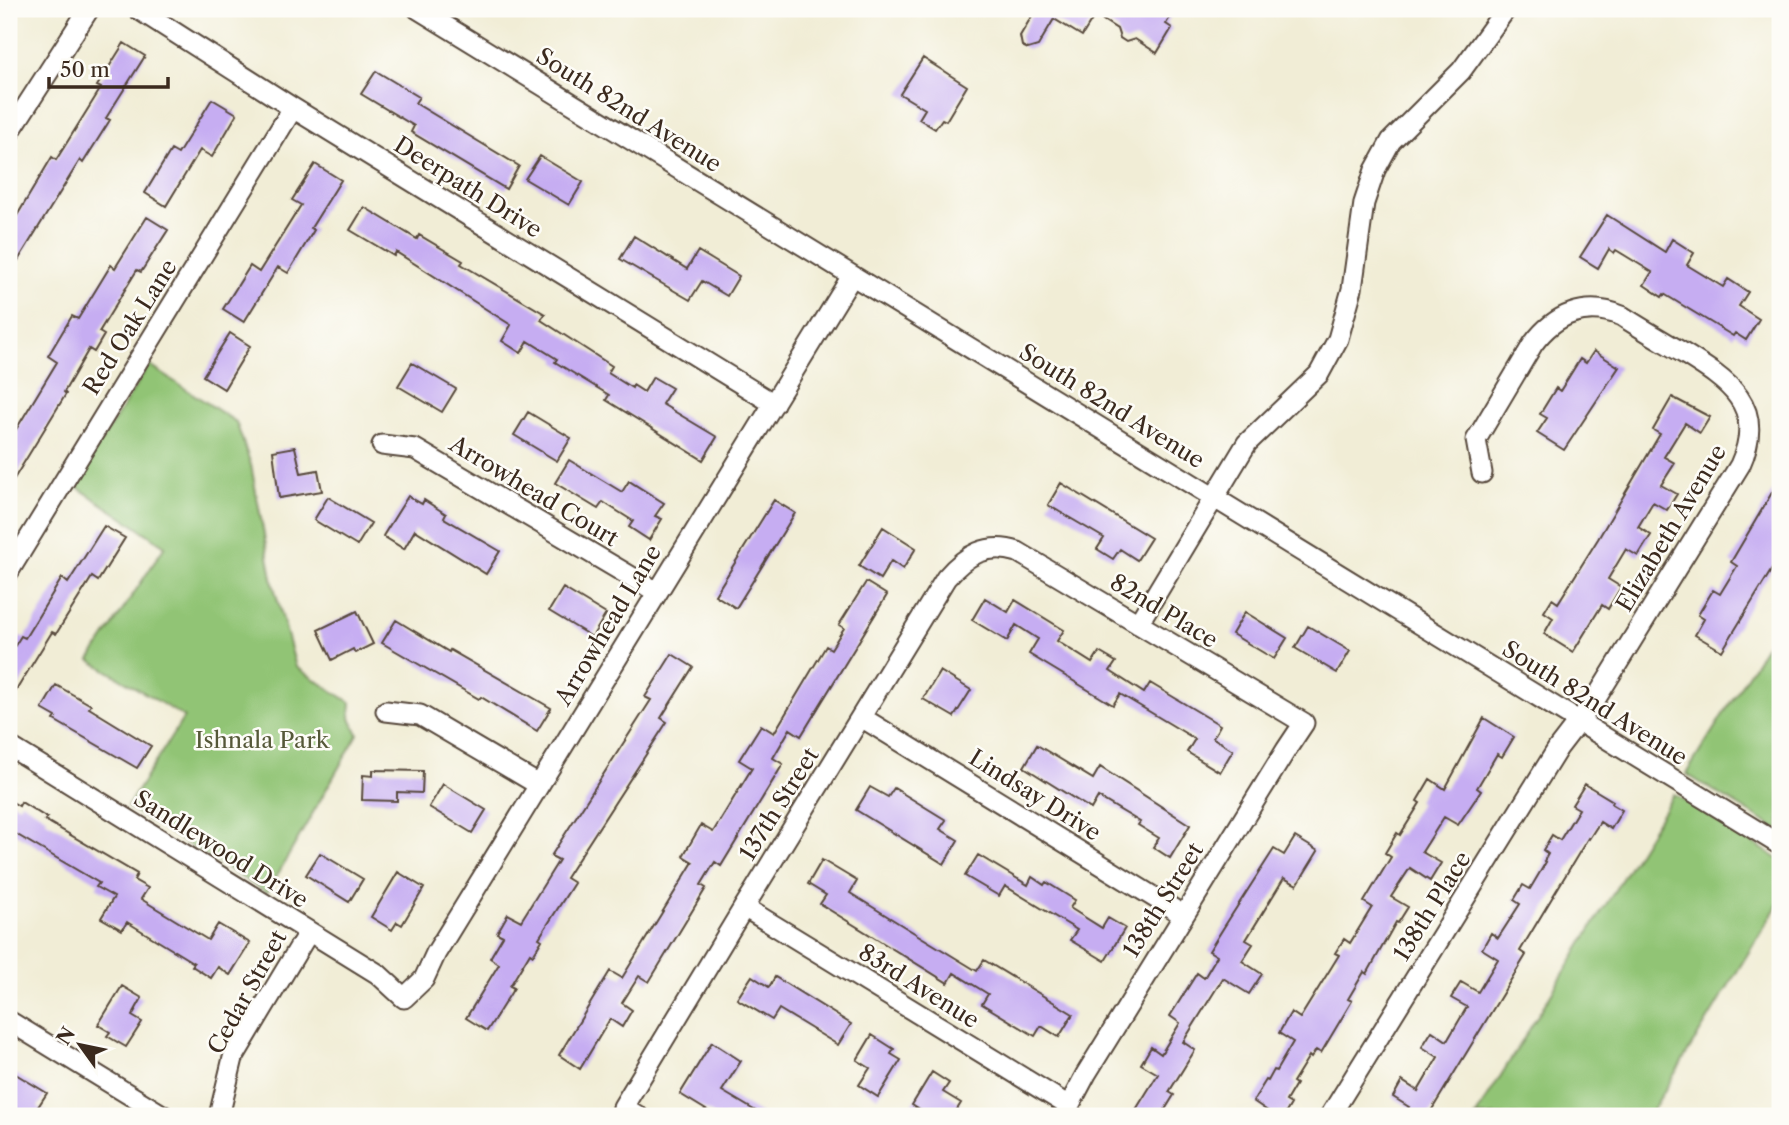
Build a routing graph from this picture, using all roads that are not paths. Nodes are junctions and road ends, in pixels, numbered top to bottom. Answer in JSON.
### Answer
{"nodes":[{"id":1,"x":89,"y":9,"type":"edge"},
{"id":2,"x":138,"y":9,"type":"edge"},
{"id":3,"x":418,"y":9,"type":"edge"},
{"id":4,"x":1506,"y":9,"type":"edge"},
{"id":5,"x":293,"y":108,"type":"junction"},
{"id":6,"x":9,"y":133,"type":"edge"},
{"id":7,"x":852,"y":276,"type":"junction"},
{"id":8,"x":774,"y":404,"type":"junction"},
{"id":9,"x":382,"y":445,"type":"dead end"},
{"id":10,"x":1482,"y":473,"type":"dead end"},
{"id":11,"x":1215,"y":498,"type":"junction"},
{"id":12,"x":996,"y":548,"type":"joint"},
{"id":13,"x":9,"y":571,"type":"edge"},
{"id":14,"x":657,"y":592,"type":"junction"},
{"id":15,"x":1138,"y":624,"type":"junction"},
{"id":16,"x":386,"y":711,"type":"dead end"},
{"id":17,"x":862,"y":717,"type":"junction"},
{"id":18,"x":1577,"y":722,"type":"junction"},
{"id":19,"x":1304,"y":723,"type":"joint"},
{"id":20,"x":9,"y":746,"type":"edge"},
{"id":21,"x":539,"y":785,"type":"junction"},
{"id":22,"x":1780,"y":845,"type":"edge"},
{"id":23,"x":744,"y":907,"type":"junction"},
{"id":24,"x":1183,"y":915,"type":"junction"},
{"id":25,"x":308,"y":933,"type":"junction"},
{"id":26,"x":404,"y":998,"type":"joint"},
{"id":27,"x":9,"y":1021,"type":"edge"},
{"id":28,"x":1069,"y":1106,"type":"joint"},
{"id":29,"x":631,"y":1112,"type":"edge"},
{"id":30,"x":164,"y":1116,"type":"edge"},
{"id":31,"x":219,"y":1116,"type":"edge"},
{"id":32,"x":1330,"y":1116,"type":"edge"}],
"edges":[{"from":1,"to":6,"type":"street"},
{"from":2,"to":5,"type":"street","name":"Deerpath Drive"},
{"from":3,"to":7,"type":"street","name":"South 82nd Avenue"},
{"from":4,"to":11,"type":"street"},
{"from":5,"to":8,"type":"street","name":"Deerpath Drive"},
{"from":5,"to":13,"type":"street","name":"Red Oak Lane"},
{"from":7,"to":8,"type":"street","name":"Arrowhead Lane"},
{"from":7,"to":11,"type":"street","name":"South 82nd Avenue"},
{"from":8,"to":14,"type":"street","name":"Arrowhead Lane"},
{"from":9,"to":14,"type":"street","name":"Arrowhead Court"},
{"from":10,"to":18,"type":"street","name":"Elizabeth Avenue"},
{"from":11,"to":15,"type":"street"},
{"from":11,"to":18,"type":"street","name":"South 82nd Avenue"},
{"from":12,"to":15,"type":"street","name":"82nd Place"},
{"from":12,"to":17,"type":"street","name":"137th Street"},
{"from":14,"to":21,"type":"street","name":"Arrowhead Lane"},
{"from":15,"to":19,"type":"street","name":"82nd Place"},
{"from":16,"to":21,"type":"street"},
{"from":17,"to":23,"type":"street","name":"137th Street"},
{"from":17,"to":24,"type":"street","name":"Lindsay Drive"},
{"from":18,"to":22,"type":"street","name":"South 82nd Avenue"},
{"from":18,"to":32,"type":"street","name":"138th Place"},
{"from":19,"to":24,"type":"street","name":"138th Street"},
{"from":20,"to":25,"type":"street","name":"Sandlewood Drive"},
{"from":21,"to":26,"type":"street","name":"Arrowhead Lane"},
{"from":23,"to":28,"type":"street","name":"83rd Avenue"},
{"from":23,"to":29,"type":"street","name":"137th Street"},
{"from":24,"to":28,"type":"street","name":"138th Street"},
{"from":25,"to":26,"type":"street","name":"Sandlewood Drive"},
{"from":25,"to":31,"type":"street","name":"Cedar Street"},
{"from":27,"to":30,"type":"street"}]}
